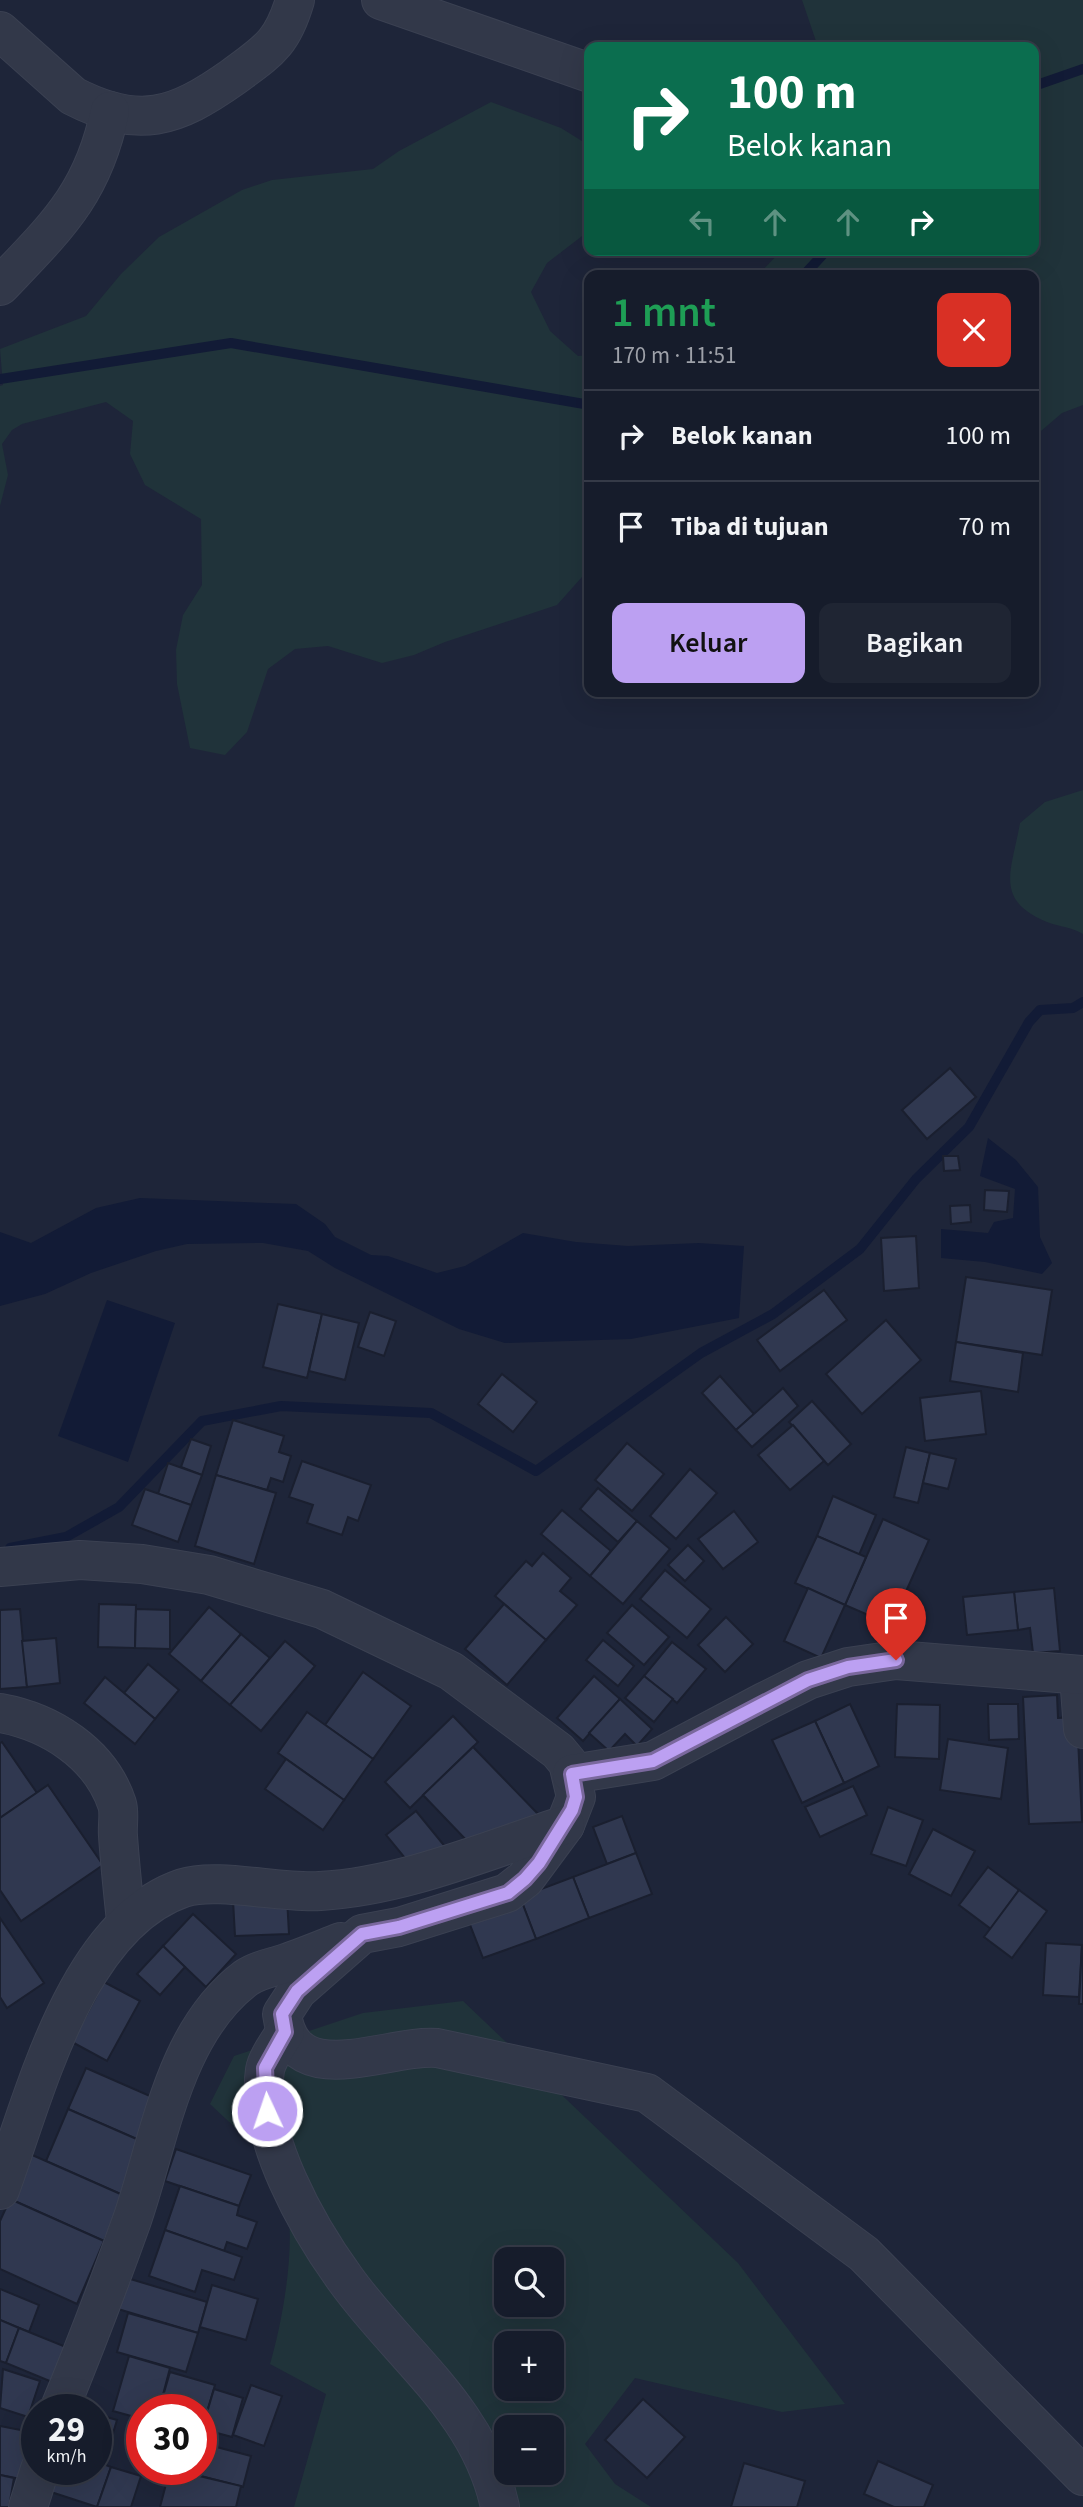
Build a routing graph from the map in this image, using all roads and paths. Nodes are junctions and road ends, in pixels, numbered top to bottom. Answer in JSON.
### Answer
{"nodes":[{"id":1,"x":295,"y":0,"type":"edge"},
{"id":2,"x":381,"y":0,"type":"edge"},
{"id":3,"x":0,"y":31,"type":"edge"},
{"id":4,"x":584,"y":71,"type":"edge"},
{"id":5,"x":110,"y":111,"type":"junction"},
{"id":6,"x":0,"y":286,"type":"edge"},
{"id":7,"x":0,"y":1567,"type":"edge"},
{"id":8,"x":1081,"y":1675,"type":"edge"},
{"id":9,"x":0,"y":1713,"type":"edge"},
{"id":10,"x":1083,"y":1730,"type":"edge"},
{"id":11,"x":572,"y":1774,"type":"junction"},
{"id":12,"x":565,"y":1825,"type":"junction"},
{"id":13,"x":126,"y":1921,"type":"junction"},
{"id":14,"x":362,"y":1934,"type":"junction"},
{"id":15,"x":285,"y":2032,"type":"junction"},
{"id":16,"x":0,"y":2190,"type":"edge"},
{"id":17,"x":65,"y":2394,"type":"edge"},
{"id":18,"x":1083,"y":2476,"type":"edge"},
{"id":19,"x":35,"y":2485,"type":"edge"},
{"id":20,"x":28,"y":2507,"type":"edge"},
{"id":21,"x":500,"y":2507,"type":"edge"}],
"edges":[{"from":1,"to":5,"type":"street"},
{"from":2,"to":4,"type":"street"},
{"from":3,"to":5,"type":"street"},
{"from":5,"to":6,"type":"street"},
{"from":7,"to":11,"type":"street"},
{"from":8,"to":10,"type":"street"},
{"from":8,"to":11,"type":"street"},
{"from":9,"to":13,"type":"street"},
{"from":11,"to":12,"type":"street"},
{"from":12,"to":13,"type":"street"},
{"from":12,"to":14,"type":"street"},
{"from":13,"to":16,"type":"street"},
{"from":14,"to":15,"type":"street"},
{"from":14,"to":17,"type":"street"},
{"from":15,"to":18,"type":"street"},
{"from":15,"to":21,"type":"street"},
{"from":19,"to":20,"type":"street"}]}
